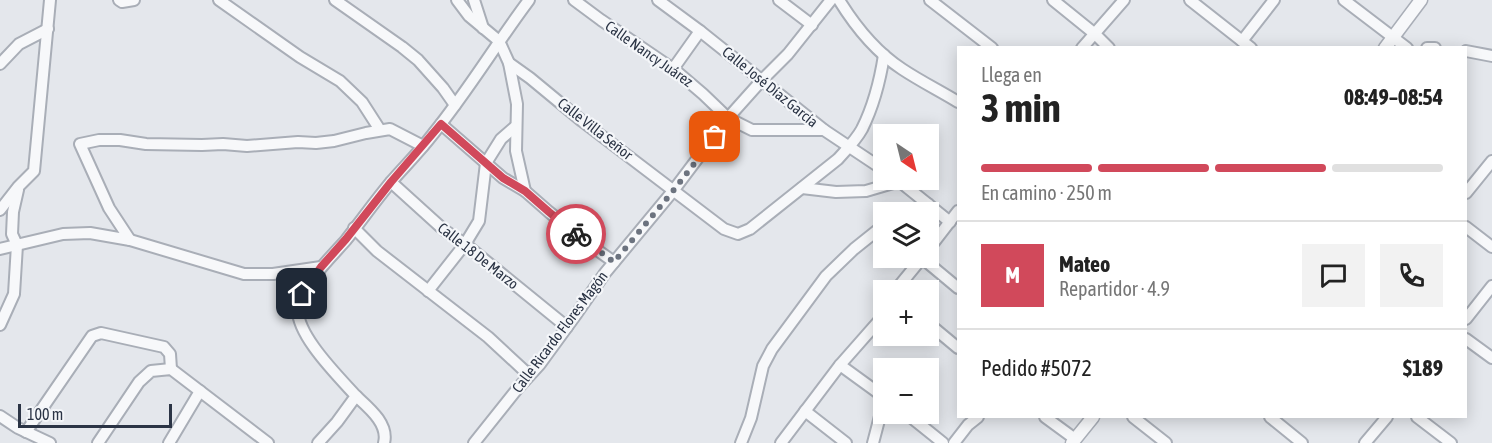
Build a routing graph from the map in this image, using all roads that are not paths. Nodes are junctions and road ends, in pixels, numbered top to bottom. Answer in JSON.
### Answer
{"nodes":[{"id":1,"x":50,"y":0,"type":"edge"},
{"id":2,"x":335,"y":0,"type":"edge"},
{"id":3,"x":457,"y":0,"type":"edge"},
{"id":4,"x":474,"y":0,"type":"edge"},
{"id":5,"x":529,"y":0,"type":"edge"},
{"id":6,"x":574,"y":0,"type":"edge"},
{"id":7,"x":658,"y":0,"type":"edge"},
{"id":8,"x":779,"y":0,"type":"edge"},
{"id":9,"x":831,"y":0,"type":"edge"},
{"id":10,"x":839,"y":0,"type":"edge"},
{"id":11,"x":930,"y":0,"type":"edge"},
{"id":12,"x":1053,"y":0,"type":"edge"},
{"id":13,"x":1124,"y":0,"type":"edge"},
{"id":14,"x":1190,"y":0,"type":"edge"},
{"id":15,"x":1274,"y":0,"type":"edge"},
{"id":16,"x":1344,"y":0,"type":"edge"},
{"id":17,"x":1421,"y":0,"type":"edge"},
{"id":18,"x":222,"y":1,"type":"edge"},
{"id":19,"x":812,"y":25,"type":"junction"},
{"id":20,"x":483,"y":28,"type":"junction"},
{"id":21,"x":48,"y":29,"type":"junction"},
{"id":22,"x":700,"y":31,"type":"junction"},
{"id":23,"x":1095,"y":34,"type":"junction"},
{"id":24,"x":499,"y":41,"type":"junction"},
{"id":25,"x":1389,"y":43,"type":"edge"},
{"id":26,"x":1247,"y":45,"type":"edge"},
{"id":27,"x":989,"y":46,"type":"edge"},
{"id":28,"x":1084,"y":46,"type":"edge"},
{"id":29,"x":1107,"y":46,"type":"edge"},
{"id":30,"x":1467,"y":51,"type":"edge"},
{"id":31,"x":884,"y":55,"type":"junction"},
{"id":32,"x":1492,"y":56,"type":"edge"},
{"id":33,"x":509,"y":63,"type":"junction"},
{"id":34,"x":0,"y":64,"type":"edge"},
{"id":35,"x":673,"y":69,"type":"junction"},
{"id":36,"x":762,"y":80,"type":"junction"},
{"id":37,"x":957,"y":101,"type":"edge"},
{"id":38,"x":455,"y":105,"type":"junction"},
{"id":39,"x":728,"y":118,"type":"junction"},
{"id":40,"x":441,"y":124,"type":"junction"},
{"id":41,"x":516,"y":126,"type":"junction"},
{"id":42,"x":380,"y":130,"type":"junction"},
{"id":43,"x":824,"y":130,"type":"junction"},
{"id":44,"x":423,"y":146,"type":"junction"},
{"id":45,"x":849,"y":147,"type":"junction"},
{"id":46,"x":1492,"y":161,"type":"edge"},
{"id":47,"x":486,"y":163,"type":"junction"},
{"id":48,"x":873,"y":163,"type":"edge"},
{"id":49,"x":391,"y":182,"type":"junction"},
{"id":50,"x":18,"y":187,"type":"junction"},
{"id":51,"x":802,"y":188,"type":"junction"},
{"id":52,"x":873,"y":189,"type":"edge"},
{"id":53,"x":910,"y":190,"type":"edge"},
{"id":54,"x":525,"y":191,"type":"junction"},
{"id":55,"x":673,"y":191,"type":"junction"},
{"id":56,"x":1467,"y":192,"type":"edge"},
{"id":57,"x":925,"y":202,"type":"edge"},
{"id":58,"x":0,"y":210,"type":"edge"},
{"id":59,"x":957,"y":212,"type":"edge"},
{"id":60,"x":939,"y":213,"type":"edge"},
{"id":61,"x":950,"y":222,"type":"junction"},
{"id":62,"x":1467,"y":227,"type":"edge"},
{"id":63,"x":354,"y":228,"type":"junction"},
{"id":64,"x":873,"y":234,"type":"edge"},
{"id":65,"x":939,"y":236,"type":"edge"},
{"id":66,"x":130,"y":240,"type":"junction"},
{"id":67,"x":465,"y":244,"type":"junction"},
{"id":68,"x":17,"y":245,"type":"junction"},
{"id":69,"x":1492,"y":247,"type":"edge"},
{"id":70,"x":0,"y":249,"type":"edge"},
{"id":71,"x":614,"y":262,"type":"junction"},
{"id":72,"x":321,"y":267,"type":"junction"},
{"id":73,"x":914,"y":268,"type":"edge"},
{"id":74,"x":934,"y":268,"type":"edge"},
{"id":75,"x":904,"y":280,"type":"edge"},
{"id":76,"x":1492,"y":286,"type":"edge"},
{"id":77,"x":957,"y":287,"type":"edge"},
{"id":78,"x":428,"y":291,"type":"junction"},
{"id":79,"x":1467,"y":318,"type":"edge"},
{"id":80,"x":0,"y":324,"type":"edge"},
{"id":81,"x":567,"y":327,"type":"junction"},
{"id":82,"x":873,"y":328,"type":"edge"},
{"id":83,"x":939,"y":332,"type":"edge"},
{"id":84,"x":1467,"y":340,"type":"edge"},
{"id":85,"x":957,"y":347,"type":"edge"},
{"id":86,"x":1492,"y":358,"type":"edge"},
{"id":87,"x":840,"y":365,"type":"junction"},
{"id":88,"x":171,"y":369,"type":"junction"},
{"id":89,"x":529,"y":375,"type":"junction"},
{"id":90,"x":873,"y":390,"type":"edge"},
{"id":91,"x":200,"y":391,"type":"junction"},
{"id":92,"x":356,"y":396,"type":"junction"},
{"id":93,"x":805,"y":411,"type":"junction"},
{"id":94,"x":0,"y":416,"type":"edge"},
{"id":95,"x":977,"y":418,"type":"edge"},
{"id":96,"x":1046,"y":418,"type":"edge"},
{"id":97,"x":1092,"y":418,"type":"edge"},
{"id":98,"x":1134,"y":418,"type":"edge"},
{"id":99,"x":1271,"y":418,"type":"edge"},
{"id":100,"x":1386,"y":418,"type":"edge"},
{"id":101,"x":1418,"y":418,"type":"edge"},
{"id":102,"x":878,"y":424,"type":"edge"},
{"id":103,"x":919,"y":424,"type":"edge"},
{"id":104,"x":26,"y":432,"type":"junction"},
{"id":105,"x":1073,"y":441,"type":"edge"},
{"id":106,"x":50,"y":443,"type":"edge"},
{"id":107,"x":98,"y":443,"type":"edge"},
{"id":108,"x":169,"y":443,"type":"edge"},
{"id":109,"x":268,"y":443,"type":"edge"},
{"id":110,"x":318,"y":443,"type":"edge"},
{"id":111,"x":384,"y":443,"type":"edge"},
{"id":112,"x":474,"y":443,"type":"edge"},
{"id":113,"x":741,"y":443,"type":"edge"},
{"id":114,"x":781,"y":443,"type":"edge"},
{"id":115,"x":846,"y":443,"type":"edge"},
{"id":116,"x":873,"y":443,"type":"edge"},
{"id":117,"x":943,"y":443,"type":"edge"},
{"id":118,"x":954,"y":443,"type":"edge"},
{"id":119,"x":1166,"y":443,"type":"edge"},
{"id":120,"x":1302,"y":443,"type":"edge"},
{"id":121,"x":1365,"y":443,"type":"edge"},
{"id":122,"x":1451,"y":443,"type":"edge"}],
"edges":[{"from":1,"to":21,"type":"street"},
{"from":2,"to":38,"type":"street"},
{"from":3,"to":20,"type":"street","name":"Calle Villa Señor"},
{"from":4,"to":20,"type":"street"},
{"from":5,"to":24,"type":"street"},
{"from":6,"to":35,"type":"street","name":"Calle Nancy Juárez"},
{"from":7,"to":22,"type":"street","name":"Calle José Díaz García"},
{"from":8,"to":19,"type":"street"},
{"from":9,"to":19,"type":"street","name":"Calle Ricardo Flores Magón"},
{"from":10,"to":31,"type":"street"},
{"from":11,"to":27,"type":"street"},
{"from":12,"to":23,"type":"street"},
{"from":13,"to":23,"type":"street"},
{"from":14,"to":26,"type":"street"},
{"from":15,"to":26,"type":"street"},
{"from":16,"to":25,"type":"street"},
{"from":17,"to":25,"type":"street"},
{"from":18,"to":42,"type":"street"},
{"from":19,"to":36,"type":"street","name":"Calle Ricardo Flores Magón"},
{"from":20,"to":24,"type":"street","name":"Calle Villa Señor"},
{"from":21,"to":34,"type":"street"},
{"from":21,"to":50,"type":"street"},
{"from":22,"to":35,"type":"street"},
{"from":22,"to":36,"type":"street","name":"Calle José Díaz García"},
{"from":23,"to":28,"type":"street"},
{"from":23,"to":29,"type":"street"},
{"from":24,"to":33,"type":"street","name":"Calle Villa Señor"},
{"from":24,"to":38,"type":"street"},
{"from":30,"to":32,"type":"street"},
{"from":31,"to":37,"type":"street"},
{"from":31,"to":45,"type":"street"},
{"from":33,"to":41,"type":"street"},
{"from":33,"to":55,"type":"street","name":"Calle Villa Señor"},
{"from":35,"to":39,"type":"street","name":"Calle Nancy Juárez"},
{"from":36,"to":39,"type":"street","name":"Calle Ricardo Flores Magón"},
{"from":36,"to":43,"type":"street","name":"Calle José Díaz García"},
{"from":38,"to":40,"type":"street"},
{"from":39,"to":43,"type":"street","name":"Calle Nancy Juárez"},
{"from":39,"to":55,"type":"street","name":"Calle Ricardo Flores Magón"},
{"from":40,"to":44,"type":"street"},
{"from":40,"to":47,"type":"street"},
{"from":41,"to":47,"type":"street"},
{"from":41,"to":54,"type":"street"},
{"from":42,"to":44,"type":"street"},
{"from":42,"to":66,"type":"street"},
{"from":43,"to":45,"type":"street","name":"Calle José Díaz García"},
{"from":44,"to":49,"type":"street"},
{"from":45,"to":48,"type":"street","name":"Calle José Díaz García"},
{"from":45,"to":51,"type":"street"},
{"from":46,"to":56,"type":"street"},
{"from":47,"to":54,"type":"street"},
{"from":47,"to":67,"type":"street"},
{"from":49,"to":63,"type":"street"},
{"from":49,"to":67,"type":"street","name":"Calle 18 De Marzo"},
{"from":50,"to":58,"type":"street"},
{"from":50,"to":68,"type":"street"},
{"from":51,"to":52,"type":"street"},
{"from":51,"to":55,"type":"street","name":"Calle Villa Señor"},
{"from":53,"to":57,"type":"street"},
{"from":54,"to":71,"type":"street"},
{"from":55,"to":71,"type":"street","name":"Calle Ricardo Flores Magón"},
{"from":59,"to":61,"type":"street"},
{"from":60,"to":61,"type":"street"},
{"from":61,"to":65,"type":"street"},
{"from":62,"to":69,"type":"street"},
{"from":63,"to":72,"type":"street"},
{"from":63,"to":78,"type":"street"},
{"from":64,"to":113,"type":"street"},
{"from":66,"to":68,"type":"street"},
{"from":66,"to":72,"type":"street"},
{"from":67,"to":78,"type":"street"},
{"from":67,"to":81,"type":"street","name":"Calle 18 De Marzo"},
{"from":68,"to":70,"type":"street"},
{"from":68,"to":80,"type":"street"},
{"from":71,"to":81,"type":"street","name":"Calle Ricardo Flores Magón"},
{"from":72,"to":92,"type":"street"},
{"from":73,"to":75,"type":"street"},
{"from":74,"to":77,"type":"street"},
{"from":76,"to":79,"type":"street"},
{"from":78,"to":89,"type":"street"},
{"from":81,"to":89,"type":"street","name":"Calle Ricardo Flores Magón"},
{"from":82,"to":87,"type":"street"},
{"from":83,"to":85,"type":"street"},
{"from":84,"to":86,"type":"street"},
{"from":87,"to":90,"type":"street"},
{"from":87,"to":93,"type":"street"},
{"from":88,"to":91,"type":"street"},
{"from":88,"to":104,"type":"street"},
{"from":88,"to":107,"type":"street"},
{"from":89,"to":112,"type":"street","name":"Calle Ricardo Flores Magón"},
{"from":91,"to":108,"type":"street"},
{"from":91,"to":109,"type":"street"},
{"from":92,"to":110,"type":"street"},
{"from":92,"to":111,"type":"street"},
{"from":93,"to":114,"type":"street"},
{"from":93,"to":115,"type":"street"},
{"from":94,"to":104,"type":"street"},
{"from":95,"to":118,"type":"street"},
{"from":96,"to":105,"type":"street"},
{"from":97,"to":105,"type":"street"},
{"from":98,"to":119,"type":"street"},
{"from":99,"to":120,"type":"street"},
{"from":100,"to":121,"type":"street"},
{"from":101,"to":122,"type":"street"},
{"from":102,"to":116,"type":"street"},
{"from":103,"to":117,"type":"street"},
{"from":104,"to":106,"type":"street"}]}
